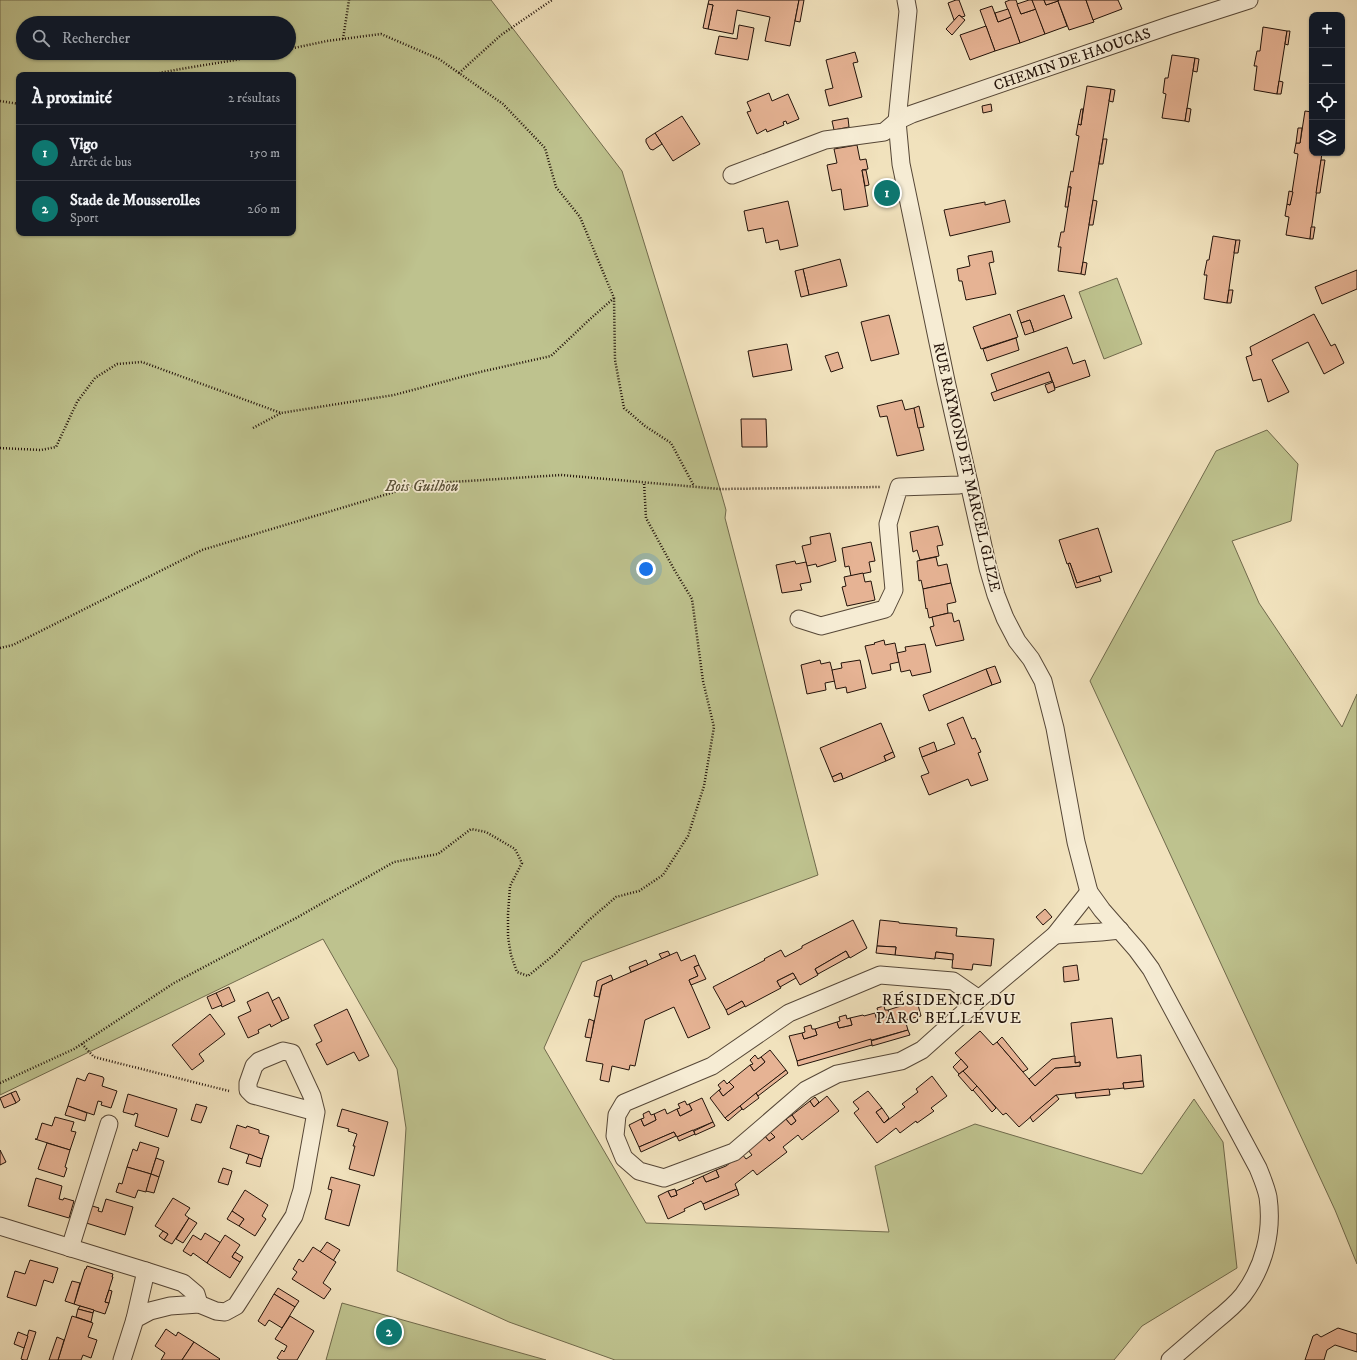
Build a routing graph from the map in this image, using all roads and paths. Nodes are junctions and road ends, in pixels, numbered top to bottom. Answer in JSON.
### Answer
{"nodes":[{"id":1,"x":349,"y":0,"type":"edge"},
{"id":2,"x":552,"y":0,"type":"edge"},
{"id":3,"x":906,"y":0,"type":"edge"},
{"id":4,"x":1249,"y":0,"type":"edge"},
{"id":5,"x":343,"y":39,"type":"junction"},
{"id":6,"x":296,"y":48,"type":"edge"},
{"id":7,"x":242,"y":60,"type":"edge"},
{"id":8,"x":164,"y":72,"type":"edge"},
{"id":9,"x":459,"y":73,"type":"junction"},
{"id":10,"x":0,"y":101,"type":"edge"},
{"id":11,"x":16,"y":104,"type":"edge"},
{"id":12,"x":897,"y":122,"type":"junction"},
{"id":13,"x":732,"y":175,"type":"dead end"},
{"id":14,"x":614,"y":298,"type":"junction"},
{"id":15,"x":281,"y":413,"type":"junction"},
{"id":16,"x":253,"y":428,"type":"dead end"},
{"id":17,"x":0,"y":448,"type":"edge"},
{"id":18,"x":644,"y":482,"type":"junction"},
{"id":19,"x":969,"y":483,"type":"junction"},
{"id":20,"x":694,"y":486,"type":"junction"},
{"id":21,"x":899,"y":487,"type":"junction"},
{"id":22,"x":799,"y":619,"type":"dead end"},
{"id":23,"x":0,"y":648,"type":"edge"},
{"id":24,"x":1089,"y":892,"type":"junction"},
{"id":25,"x":1120,"y":930,"type":"junction"},
{"id":26,"x":1055,"y":935,"type":"junction"},
{"id":27,"x":980,"y":999,"type":"junction"},
{"id":28,"x":82,"y":1044,"type":"junction"},
{"id":29,"x":0,"y":1083,"type":"edge"},
{"id":30,"x":248,"y":1090,"type":"junction"},
{"id":31,"x":316,"y":1112,"type":"junction"},
{"id":32,"x":109,"y":1124,"type":"dead end"},
{"id":33,"x":0,"y":1226,"type":"edge"},
{"id":34,"x":70,"y":1248,"type":"junction"},
{"id":35,"x":146,"y":1271,"type":"junction"},
{"id":36,"x":199,"y":1304,"type":"junction"},
{"id":37,"x":135,"y":1319,"type":"junction"},
{"id":38,"x":122,"y":1360,"type":"edge"},
{"id":39,"x":1170,"y":1360,"type":"edge"}],
"edges":[{"from":1,"to":5,"type":"path"},
{"from":2,"to":9,"type":"path"},
{"from":3,"to":12,"type":"street","name":"RUE RAYMOND ET MARCEL GLIZE"},
{"from":4,"to":12,"type":"street","name":"CHEMIN DE HAOUCAS"},
{"from":5,"to":6,"type":"path"},
{"from":5,"to":9,"type":"path"},
{"from":7,"to":8,"type":"path"},
{"from":9,"to":14,"type":"path"},
{"from":10,"to":11,"type":"path"},
{"from":12,"to":13,"type":"street","name":"CHEMIN DE HAOUCAS"},
{"from":12,"to":19,"type":"street","name":"RUE RAYMOND ET MARCEL GLIZE"},
{"from":14,"to":15,"type":"path"},
{"from":14,"to":20,"type":"path"},
{"from":15,"to":16,"type":"path"},
{"from":15,"to":17,"type":"path"},
{"from":18,"to":20,"type":"path"},
{"from":18,"to":23,"type":"path"},
{"from":18,"to":28,"type":"path"},
{"from":19,"to":21,"type":"street"},
{"from":19,"to":24,"type":"street","name":"RUE RAYMOND ET MARCEL GLIZE"},
{"from":20,"to":21,"type":"path"},
{"from":21,"to":22,"type":"street"},
{"from":24,"to":25,"type":"street","name":"RUE RAYMOND ET MARCEL GLIZE"},
{"from":24,"to":26,"type":"street"},
{"from":25,"to":26,"type":"street"},
{"from":25,"to":39,"type":"street","name":"RUE RAYMOND ET MARCEL GLIZE"},
{"from":26,"to":27,"type":"street"},
{"from":27,"to":27,"type":"street"},
{"from":28,"to":29,"type":"path"},
{"from":28,"to":30,"type":"path"},
{"from":30,"to":31,"type":"street"},
{"from":30,"to":31,"type":"street"},
{"from":31,"to":36,"type":"street"},
{"from":32,"to":34,"type":"street"},
{"from":33,"to":34,"type":"street"},
{"from":34,"to":35,"type":"street"},
{"from":35,"to":36,"type":"street"},
{"from":35,"to":37,"type":"street"},
{"from":36,"to":37,"type":"street"},
{"from":37,"to":38,"type":"street"}]}
